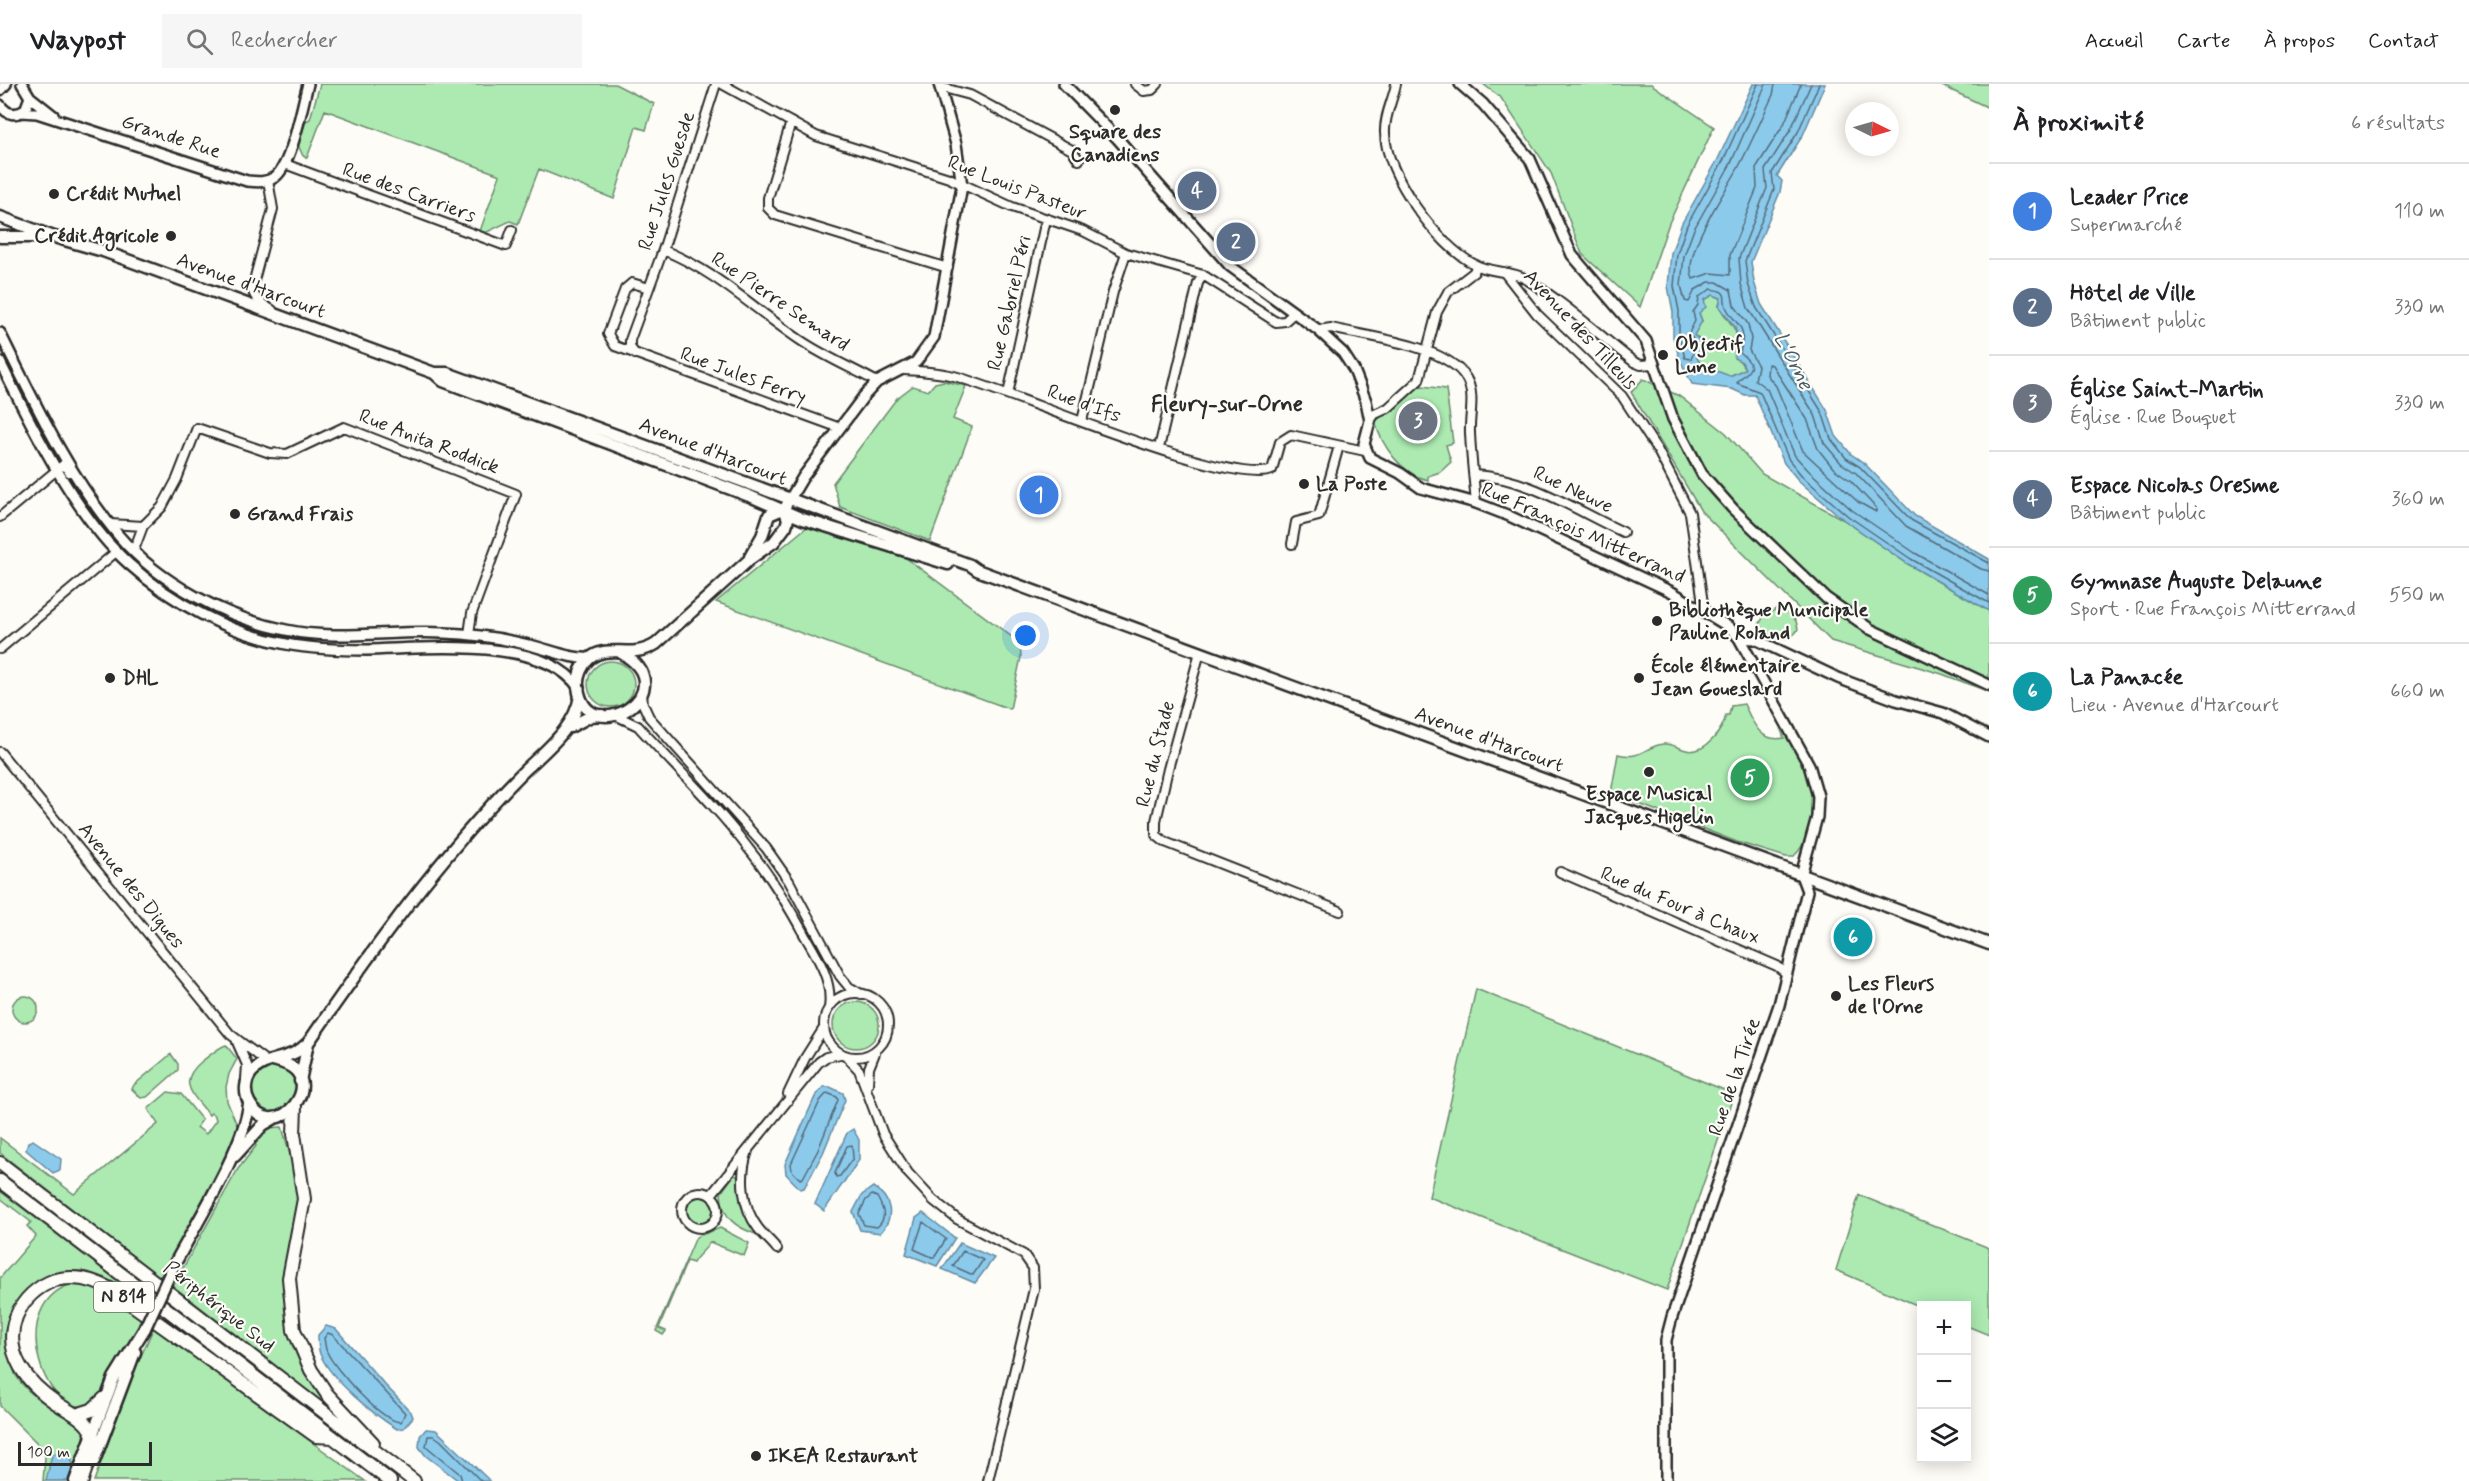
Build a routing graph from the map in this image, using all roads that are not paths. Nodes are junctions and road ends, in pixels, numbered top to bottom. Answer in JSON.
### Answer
{"nodes":[{"id":1,"x":6,"y":84,"type":"edge"},
{"id":2,"x":308,"y":84,"type":"edge"},
{"id":3,"x":716,"y":84,"type":"edge"},
{"id":4,"x":722,"y":84,"type":"edge"},
{"id":5,"x":1064,"y":84,"type":"edge"},
{"id":6,"x":1135,"y":84,"type":"edge"},
{"id":7,"x":1158,"y":84,"type":"edge"},
{"id":8,"x":1396,"y":84,"type":"edge"},
{"id":9,"x":1460,"y":84,"type":"edge"},
{"id":10,"x":25,"y":85,"type":"edge"},
{"id":11,"x":939,"y":85,"type":"edge"},
{"id":12,"x":0,"y":90,"type":"edge"},
{"id":13,"x":30,"y":98,"type":"junction"},
{"id":14,"x":0,"y":105,"type":"edge"},
{"id":15,"x":17,"y":113,"type":"junction"},
{"id":16,"x":0,"y":118,"type":"edge"},
{"id":17,"x":64,"y":122,"type":"junction"},
{"id":18,"x":791,"y":122,"type":"junction"},
{"id":19,"x":1079,"y":160,"type":"dead end"},
{"id":20,"x":285,"y":165,"type":"junction"},
{"id":21,"x":268,"y":180,"type":"junction"},
{"id":22,"x":962,"y":186,"type":"junction"},
{"id":23,"x":0,"y":217,"type":"edge"},
{"id":24,"x":1046,"y":219,"type":"junction"},
{"id":25,"x":512,"y":230,"type":"dead end"},
{"id":26,"x":0,"y":237,"type":"edge"},
{"id":27,"x":54,"y":237,"type":"junction"},
{"id":28,"x":663,"y":250,"type":"junction"},
{"id":29,"x":1126,"y":253,"type":"junction"},
{"id":30,"x":1476,"y":266,"type":"junction"},
{"id":31,"x":948,"y":268,"type":"junction"},
{"id":32,"x":1504,"y":272,"type":"junction"},
{"id":33,"x":1203,"y":275,"type":"junction"},
{"id":34,"x":649,"y":288,"type":"junction"},
{"id":35,"x":1294,"y":313,"type":"junction"},
{"id":36,"x":283,"y":317,"type":"junction"},
{"id":37,"x":1318,"y":330,"type":"junction"},
{"id":38,"x":0,"y":333,"type":"edge"},
{"id":39,"x":1427,"y":350,"type":"junction"},
{"id":40,"x":635,"y":354,"type":"junction"},
{"id":41,"x":0,"y":362,"type":"edge"},
{"id":42,"x":1652,"y":364,"type":"junction"},
{"id":43,"x":904,"y":370,"type":"junction"},
{"id":44,"x":434,"y":373,"type":"junction"},
{"id":45,"x":877,"y":382,"type":"junction"},
{"id":46,"x":1008,"y":394,"type":"junction"},
{"id":47,"x":1082,"y":421,"type":"junction"},
{"id":48,"x":1370,"y":421,"type":"junction"},
{"id":49,"x":840,"y":428,"type":"junction"},
{"id":50,"x":1339,"y":446,"type":"junction"},
{"id":51,"x":1159,"y":448,"type":"junction"},
{"id":52,"x":1365,"y":451,"type":"junction"},
{"id":53,"x":58,"y":469,"type":"junction"},
{"id":54,"x":1474,"y":475,"type":"junction"},
{"id":55,"x":91,"y":496,"type":"junction"},
{"id":56,"x":1476,"y":503,"type":"junction"},
{"id":57,"x":786,"y":504,"type":"junction"},
{"id":58,"x":0,"y":517,"type":"edge"},
{"id":59,"x":110,"y":524,"type":"junction"},
{"id":60,"x":143,"y":526,"type":"junction"},
{"id":61,"x":1623,"y":531,"type":"dead end"},
{"id":62,"x":1292,"y":544,"type":"dead end"},
{"id":63,"x":134,"y":550,"type":"junction"},
{"id":64,"x":116,"y":552,"type":"junction"},
{"id":65,"x":750,"y":559,"type":"junction"},
{"id":66,"x":1704,"y":610,"type":"junction"},
{"id":67,"x":469,"y":634,"type":"junction"},
{"id":68,"x":1739,"y":638,"type":"junction"},
{"id":69,"x":656,"y":644,"type":"junction"},
{"id":70,"x":0,"y":649,"type":"edge"},
{"id":71,"x":1200,"y":652,"type":"junction"},
{"id":72,"x":621,"y":653,"type":"junction"},
{"id":73,"x":591,"y":658,"type":"junction"},
{"id":74,"x":642,"y":673,"type":"junction"},
{"id":75,"x":1989,"y":685,"type":"edge"},
{"id":76,"x":579,"y":692,"type":"junction"},
{"id":77,"x":642,"y":693,"type":"junction"},
{"id":78,"x":604,"y":716,"type":"junction"},
{"id":79,"x":617,"y":716,"type":"junction"},
{"id":80,"x":564,"y":731,"type":"junction"},
{"id":81,"x":1989,"y":737,"type":"edge"},
{"id":82,"x":0,"y":752,"type":"edge"},
{"id":83,"x":1560,"y":872,"type":"dead end"},
{"id":84,"x":1801,"y":875,"type":"junction"},
{"id":85,"x":1340,"y":911,"type":"dead end"},
{"id":86,"x":1989,"y":944,"type":"edge"},
{"id":87,"x":1786,"y":973,"type":"junction"},
{"id":88,"x":861,"y":994,"type":"junction"},
{"id":89,"x":829,"y":1008,"type":"junction"},
{"id":90,"x":824,"y":1028,"type":"junction"},
{"id":91,"x":237,"y":1040,"type":"junction"},
{"id":92,"x":308,"y":1043,"type":"junction"},
{"id":93,"x":877,"y":1050,"type":"junction"},
{"id":94,"x":844,"y":1055,"type":"junction"},
{"id":95,"x":271,"y":1062,"type":"junction"},
{"id":96,"x":300,"y":1081,"type":"junction"},
{"id":97,"x":246,"y":1085,"type":"junction"},
{"id":98,"x":868,"y":1092,"type":"junction"},
{"id":99,"x":249,"y":1103,"type":"junction"},
{"id":100,"x":784,"y":1104,"type":"junction"},
{"id":101,"x":296,"y":1107,"type":"junction"},
{"id":102,"x":276,"y":1117,"type":"junction"},
{"id":103,"x":752,"y":1144,"type":"junction"},
{"id":104,"x":0,"y":1163,"type":"edge"},
{"id":105,"x":227,"y":1166,"type":"junction"},
{"id":106,"x":0,"y":1181,"type":"edge"},
{"id":107,"x":711,"y":1195,"type":"junction"},
{"id":108,"x":777,"y":1249,"type":"dead end"},
{"id":109,"x":145,"y":1328,"type":"junction"},
{"id":110,"x":105,"y":1398,"type":"junction"},
{"id":111,"x":76,"y":1415,"type":"junction"},
{"id":112,"x":92,"y":1432,"type":"junction"},
{"id":113,"x":333,"y":1437,"type":"junction"},
{"id":114,"x":394,"y":1466,"type":"junction"},
{"id":115,"x":75,"y":1481,"type":"edge"},
{"id":116,"x":82,"y":1481,"type":"edge"},
{"id":117,"x":87,"y":1481,"type":"edge"},
{"id":118,"x":390,"y":1481,"type":"edge"},
{"id":119,"x":414,"y":1481,"type":"edge"},
{"id":120,"x":988,"y":1481,"type":"edge"},
{"id":121,"x":1666,"y":1481,"type":"edge"}],
"edges":[{"from":1,"to":12,"type":"street"},
{"from":2,"to":20,"type":"street"},
{"from":3,"to":28,"type":"street","name":"Rue Jules Guesde"},
{"from":4,"to":18,"type":"street","name":"Rue Louis Pasteur"},
{"from":5,"to":35,"type":"street"},
{"from":6,"to":7,"type":"street"},
{"from":8,"to":30,"type":"street"},
{"from":9,"to":42,"type":"street"},
{"from":10,"to":13,"type":"street"},
{"from":11,"to":19,"type":"street"},
{"from":11,"to":22,"type":"street"},
{"from":13,"to":15,"type":"street"},
{"from":13,"to":17,"type":"street","name":"Grande Rue"},
{"from":14,"to":15,"type":"street"},
{"from":15,"to":16,"type":"street"},
{"from":15,"to":17,"type":"street","name":"Grande Rue"},
{"from":17,"to":21,"type":"street","name":"Grande Rue"},
{"from":18,"to":22,"type":"street","name":"Rue Louis Pasteur"},
{"from":18,"to":31,"type":"street"},
{"from":20,"to":21,"type":"street"},
{"from":20,"to":25,"type":"street","name":"Rue des Carriers"},
{"from":21,"to":36,"type":"street"},
{"from":22,"to":24,"type":"street","name":"Rue Louis Pasteur"},
{"from":22,"to":31,"type":"street"},
{"from":23,"to":27,"type":"main road","name":"Avenue d'Harcourt"},
{"from":24,"to":29,"type":"street","name":"Rue Louis Pasteur"},
{"from":24,"to":46,"type":"street","name":"Rue Gabriel Péri"},
{"from":26,"to":27,"type":"main road","name":"Avenue d'Harcourt"},
{"from":27,"to":36,"type":"main road","name":"Avenue d'Harcourt"},
{"from":28,"to":34,"type":"street","name":"Rue Jules Guesde"},
{"from":28,"to":45,"type":"street","name":"Rue Pierre Semard"},
{"from":29,"to":33,"type":"street","name":"Rue Louis Pasteur"},
{"from":29,"to":47,"type":"street"},
{"from":30,"to":32,"type":"street"},
{"from":30,"to":39,"type":"street"},
{"from":31,"to":43,"type":"street"},
{"from":32,"to":42,"type":"street"},
{"from":32,"to":66,"type":"street","name":"Avenue des Tilleuls"},
{"from":33,"to":35,"type":"street","name":"Rue Louis Pasteur"},
{"from":33,"to":51,"type":"street"},
{"from":34,"to":40,"type":"street","name":"Rue Jules Guesde"},
{"from":34,"to":40,"type":"street"},
{"from":35,"to":37,"type":"street"},
{"from":36,"to":44,"type":"main road","name":"Avenue d'Harcourt"},
{"from":37,"to":39,"type":"street"},
{"from":37,"to":48,"type":"street"},
{"from":38,"to":55,"type":"street"},
{"from":39,"to":48,"type":"street"},
{"from":39,"to":54,"type":"street"},
{"from":40,"to":49,"type":"street","name":"Rue Jules Ferry"},
{"from":41,"to":53,"type":"street"},
{"from":42,"to":75,"type":"street"},
{"from":43,"to":45,"type":"street"},
{"from":43,"to":46,"type":"street","name":"Rue d'Ifs"},
{"from":44,"to":57,"type":"main road","name":"Avenue d'Harcourt"},
{"from":44,"to":57,"type":"main road","name":"Avenue d'Harcourt"},
{"from":45,"to":49,"type":"street"},
{"from":46,"to":47,"type":"street","name":"Rue d'Ifs"},
{"from":47,"to":51,"type":"street","name":"Rue d'Ifs"},
{"from":48,"to":52,"type":"street"},
{"from":49,"to":57,"type":"street"},
{"from":50,"to":51,"type":"street","name":"Rue d'Ifs"},
{"from":50,"to":52,"type":"street"},
{"from":50,"to":62,"type":"street"},
{"from":52,"to":56,"type":"street","name":"Rue François Mitterrand"},
{"from":53,"to":55,"type":"street"},
{"from":53,"to":58,"type":"street"},
{"from":53,"to":64,"type":"street"},
{"from":54,"to":56,"type":"street"},
{"from":54,"to":61,"type":"street","name":"Rue Neuve"},
{"from":55,"to":59,"type":"street"},
{"from":56,"to":66,"type":"street","name":"Rue François Mitterrand"},
{"from":57,"to":65,"type":"main road"},
{"from":57,"to":65,"type":"main road"},
{"from":57,"to":71,"type":"main road","name":"Avenue d'Harcourt"},
{"from":59,"to":60,"type":"street"},
{"from":59,"to":63,"type":"street"},
{"from":60,"to":63,"type":"street","name":"Rue Anita Roddick"},
{"from":60,"to":67,"type":"street","name":"Rue Anita Roddick"},
{"from":63,"to":67,"type":"street"},
{"from":64,"to":70,"type":"street"},
{"from":64,"to":76,"type":"street"},
{"from":65,"to":69,"type":"main road"},
{"from":66,"to":68,"type":"street","name":"Rue François Mitterrand"},
{"from":67,"to":73,"type":"street"},
{"from":68,"to":81,"type":"street"},
{"from":68,"to":84,"type":"street","name":"Rue François Mitterrand"},
{"from":69,"to":72,"type":"main road"},
{"from":69,"to":74,"type":"main road"},
{"from":71,"to":84,"type":"main road","name":"Avenue d'Harcourt"},
{"from":71,"to":85,"type":"street","name":"Rue du Stade"},
{"from":72,"to":73,"type":"main road"},
{"from":72,"to":74,"type":"main road"},
{"from":73,"to":76,"type":"main road"},
{"from":74,"to":77,"type":"main road"},
{"from":76,"to":78,"type":"main road"},
{"from":76,"to":80,"type":"main road"},
{"from":77,"to":79,"type":"main road"},
{"from":77,"to":88,"type":"street"},
{"from":78,"to":79,"type":"main road"},
{"from":78,"to":80,"type":"main road"},
{"from":79,"to":89,"type":"street"},
{"from":80,"to":92,"type":"main road"},
{"from":82,"to":91,"type":"street","name":"Avenue des Digues"},
{"from":83,"to":87,"type":"street","name":"Rue du Four à Chaux"},
{"from":84,"to":86,"type":"main road","name":"Avenue d'Harcourt"},
{"from":84,"to":87,"type":"street","name":"Rue de la Tirée"},
{"from":87,"to":121,"type":"street","name":"Rue de la Tirée"},
{"from":88,"to":89,"type":"street"},
{"from":88,"to":93,"type":"street"},
{"from":89,"to":90,"type":"street"},
{"from":90,"to":94,"type":"street"},
{"from":90,"to":100,"type":"street"},
{"from":91,"to":95,"type":"street"},
{"from":91,"to":97,"type":"street"},
{"from":92,"to":95,"type":"main road"},
{"from":92,"to":96,"type":"main road"},
{"from":93,"to":94,"type":"street"},
{"from":93,"to":98,"type":"street"},
{"from":94,"to":98,"type":"street"},
{"from":94,"to":100,"type":"street"},
{"from":95,"to":96,"type":"main road"},
{"from":95,"to":97,"type":"main road"},
{"from":96,"to":101,"type":"main road"},
{"from":97,"to":99,"type":"main road"},
{"from":98,"to":120,"type":"street"},
{"from":99,"to":102,"type":"main road"},
{"from":99,"to":105,"type":"main road"},
{"from":100,"to":103,"type":"street"},
{"from":101,"to":102,"type":"main road"},
{"from":101,"to":114,"type":"highway","number":"N 814"},
{"from":102,"to":105,"type":"main road"},
{"from":103,"to":107,"type":"street"},
{"from":103,"to":108,"type":"street"},
{"from":104,"to":114,"type":"highway","name":"Périphérique Sud","number":"N 814"},
{"from":105,"to":109,"type":"main road","bridge":true},
{"from":106,"to":113,"type":"highway","name":"Périphérique Sud","number":"N 814"},
{"from":107,"to":107,"type":"street"},
{"from":109,"to":110,"type":"main road"},
{"from":109,"to":117,"type":"main road"},
{"from":110,"to":111,"type":"highway"},
{"from":110,"to":112,"type":"main road"},
{"from":111,"to":112,"type":"highway"},
{"from":111,"to":113,"type":"highway","number":"N 814"},
{"from":112,"to":115,"type":"main road"},
{"from":112,"to":116,"type":"highway"},
{"from":113,"to":118,"type":"highway","name":"Périphérique Sud","number":"N 814"},
{"from":114,"to":119,"type":"highway","name":"Périphérique Sud","number":"N 814"}]}
